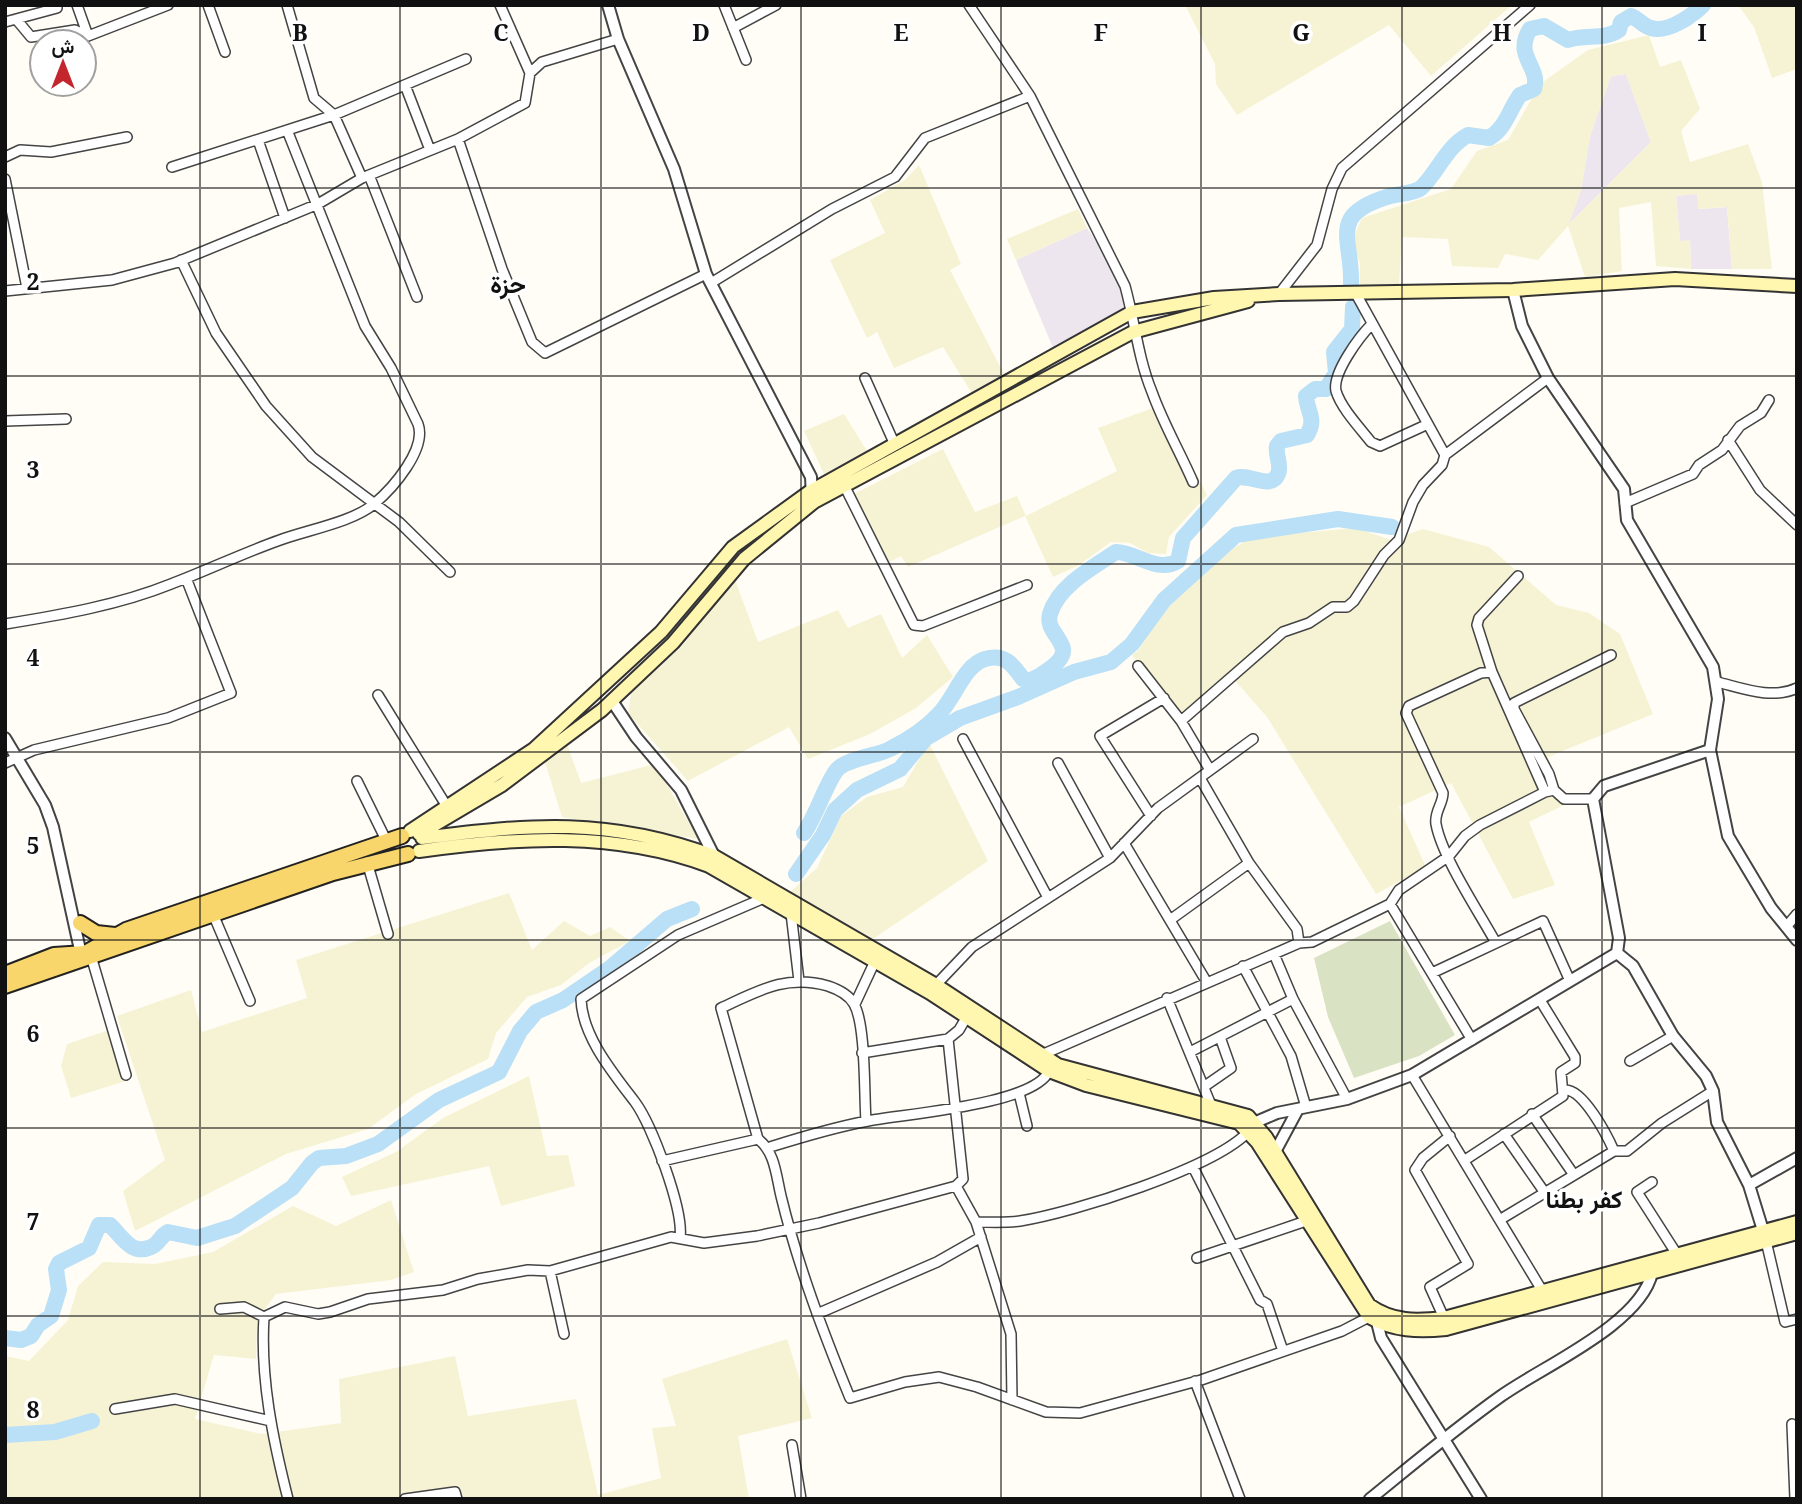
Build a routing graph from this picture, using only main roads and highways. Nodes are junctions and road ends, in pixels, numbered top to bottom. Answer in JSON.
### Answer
{"nodes":[{"id":1,"x":1797,"y":286,"type":"edge"},
{"id":2,"x":1279,"y":294,"type":"junction"},
{"id":3,"x":827,"y":489,"type":"junction"},
{"id":4,"x":812,"y":497,"type":"junction"},
{"id":5,"x":413,"y":835,"type":"junction"},
{"id":6,"x":414,"y":853,"type":"junction"},
{"id":7,"x":77,"y":919,"type":"road end"},
{"id":8,"x":115,"y":935,"type":"junction"},
{"id":9,"x":86,"y":955,"type":"junction"},
{"id":10,"x":35,"y":969,"type":"junction"},
{"id":11,"x":5,"y":974,"type":"edge"},
{"id":12,"x":5,"y":986,"type":"edge"},
{"id":13,"x":933,"y":989,"type":"junction"},
{"id":14,"x":1038,"y":1060,"type":"junction"},
{"id":15,"x":1252,"y":1127,"type":"junction"},
{"id":16,"x":1797,"y":1222,"type":"edge"},
{"id":17,"x":1797,"y":1233,"type":"edge"},
{"id":18,"x":1765,"y":1236,"type":"junction"}],
"edges":[{"from":1,"to":2,"type":"main road"},
{"from":2,"to":3,"type":"main road"},
{"from":2,"to":3,"type":"main road"},
{"from":3,"to":4,"type":"main road"},
{"from":4,"to":5,"type":"main road"},
{"from":4,"to":5,"type":"main road"},
{"from":5,"to":6,"type":"main road"},
{"from":5,"to":6,"type":"main road"},
{"from":5,"to":8,"type":"main road"},
{"from":5,"to":13,"type":"main road"},
{"from":6,"to":9,"type":"main road"},
{"from":6,"to":13,"type":"main road"},
{"from":7,"to":8,"type":"main road"},
{"from":8,"to":9,"type":"main road"},
{"from":9,"to":10,"type":"main road"},
{"from":10,"to":11,"type":"main road"},
{"from":10,"to":12,"type":"main road"},
{"from":13,"to":14,"type":"main road"},
{"from":13,"to":14,"type":"main road"},
{"from":14,"to":15,"type":"main road"},
{"from":14,"to":15,"type":"main road"},
{"from":15,"to":18,"type":"main road"},
{"from":15,"to":18,"type":"main road"},
{"from":16,"to":18,"type":"main road"},
{"from":17,"to":18,"type":"main road"}]}
